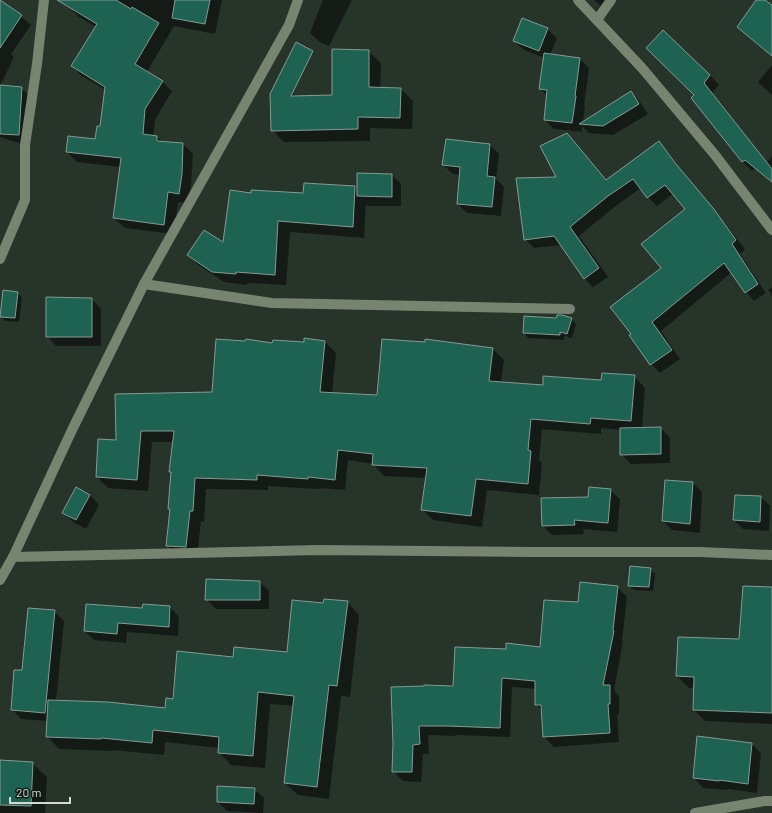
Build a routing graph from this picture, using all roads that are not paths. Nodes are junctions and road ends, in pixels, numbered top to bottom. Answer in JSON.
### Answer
{"nodes":[{"id":1,"x":44,"y":0,"type":"edge"},
{"id":2,"x":298,"y":0,"type":"edge"},
{"id":3,"x":578,"y":0,"type":"edge"},
{"id":4,"x":611,"y":0,"type":"edge"},
{"id":5,"x":597,"y":20,"type":"junction"},
{"id":6,"x":772,"y":230,"type":"edge"},
{"id":7,"x":0,"y":259,"type":"edge"},
{"id":8,"x":144,"y":284,"type":"junction"},
{"id":9,"x":570,"y":309,"type":"dead end"},
{"id":10,"x":772,"y":555,"type":"edge"},
{"id":11,"x":13,"y":557,"type":"junction"},
{"id":12,"x":0,"y":580,"type":"edge"},
{"id":13,"x":772,"y":801,"type":"edge"},
{"id":14,"x":695,"y":813,"type":"edge"}],
"edges":[{"from":1,"to":7,"type":"street"},
{"from":2,"to":8,"type":"street"},
{"from":3,"to":5,"type":"street"},
{"from":4,"to":5,"type":"street"},
{"from":5,"to":6,"type":"street"},
{"from":8,"to":9,"type":"street"},
{"from":8,"to":11,"type":"street"},
{"from":10,"to":11,"type":"street"},
{"from":11,"to":12,"type":"street"},
{"from":13,"to":14,"type":"street"}]}
